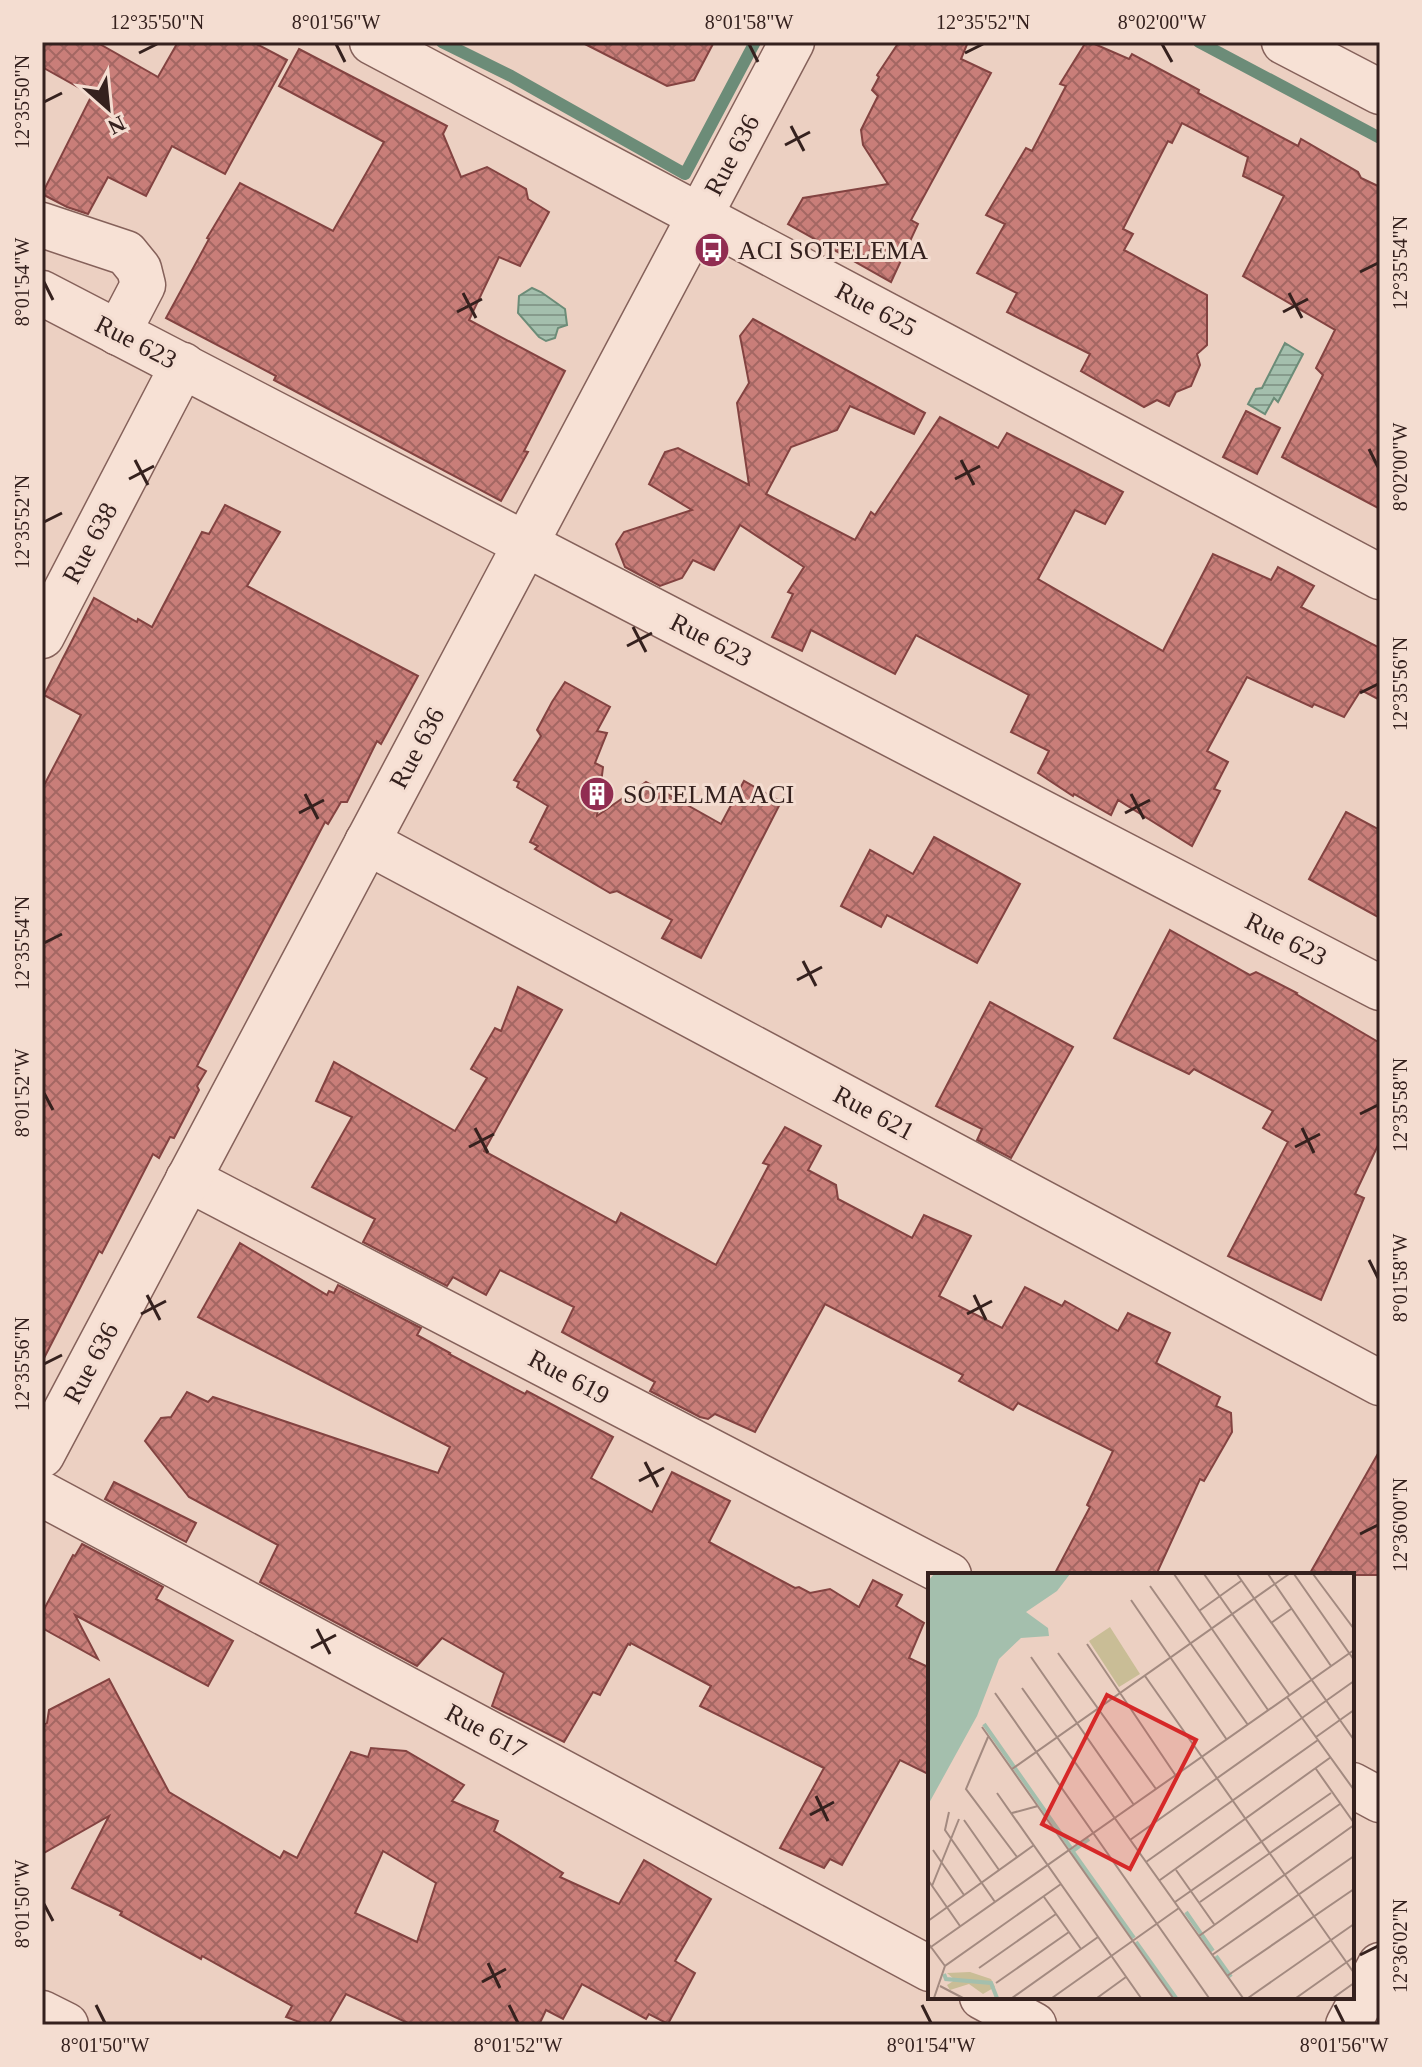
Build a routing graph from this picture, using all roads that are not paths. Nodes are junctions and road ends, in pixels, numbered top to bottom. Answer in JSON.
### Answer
{"nodes":[{"id":1,"x":372,"y":42,"type":"edge"},
{"id":2,"x":792,"y":42,"type":"edge"},
{"id":3,"x":1284,"y":42,"type":"edge"},
{"id":4,"x":1380,"y":92,"type":"edge"},
{"id":5,"x":699,"y":216,"type":"junction"},
{"id":6,"x":42,"y":225,"type":"edge"},
{"id":7,"x":42,"y":293,"type":"edge"},
{"id":8,"x":118,"y":333,"type":"junction"},
{"id":9,"x":183,"y":365,"type":"junction"},
{"id":10,"x":526,"y":544,"type":"junction"},
{"id":11,"x":1380,"y":577,"type":"edge"},
{"id":12,"x":42,"y":636,"type":"edge"},
{"id":13,"x":367,"y":842,"type":"junction"},
{"id":14,"x":1380,"y":988,"type":"edge"},
{"id":15,"x":188,"y":1179,"type":"junction"},
{"id":16,"x":1380,"y":1383,"type":"edge"},
{"id":17,"x":42,"y":1455,"type":"edge"},
{"id":18,"x":42,"y":1494,"type":"edge"},
{"id":19,"x":945,"y":1573,"type":"edge"},
{"id":20,"x":1354,"y":1786,"type":"edge"},
{"id":21,"x":1380,"y":1800,"type":"edge"},
{"id":22,"x":1380,"y":1965,"type":"edge"},
{"id":23,"x":928,"y":1968,"type":"edge"},
{"id":24,"x":986,"y":1999,"type":"edge"},
{"id":25,"x":42,"y":2013,"type":"edge"},
{"id":26,"x":66,"y":2025,"type":"edge"},
{"id":27,"x":1034,"y":2025,"type":"edge"},
{"id":28,"x":1348,"y":2025,"type":"edge"}],
"edges":[{"from":1,"to":5,"type":"street","name":"Rue 625"},
{"from":2,"to":5,"type":"street","name":"Rue 636"},
{"from":3,"to":4,"type":"street"},
{"from":5,"to":10,"type":"street","name":"Rue 636"},
{"from":5,"to":11,"type":"street","name":"Rue 625"},
{"from":6,"to":8,"type":"street"},
{"from":7,"to":8,"type":"street","name":"Rue 623"},
{"from":8,"to":9,"type":"street","name":"Rue 623"},
{"from":9,"to":10,"type":"street","name":"Rue 623"},
{"from":9,"to":12,"type":"street","name":"Rue 638"},
{"from":10,"to":13,"type":"street","name":"Rue 636"},
{"from":10,"to":14,"type":"street","name":"Rue 623"},
{"from":13,"to":15,"type":"street","name":"Rue 636"},
{"from":13,"to":16,"type":"street","name":"Rue 621"},
{"from":15,"to":17,"type":"street","name":"Rue 636"},
{"from":15,"to":19,"type":"street","name":"Rue 619"},
{"from":18,"to":23,"type":"street","name":"Rue 617"},
{"from":20,"to":21,"type":"street"},
{"from":22,"to":28,"type":"street"},
{"from":24,"to":27,"type":"street"},
{"from":25,"to":26,"type":"street"}]}
